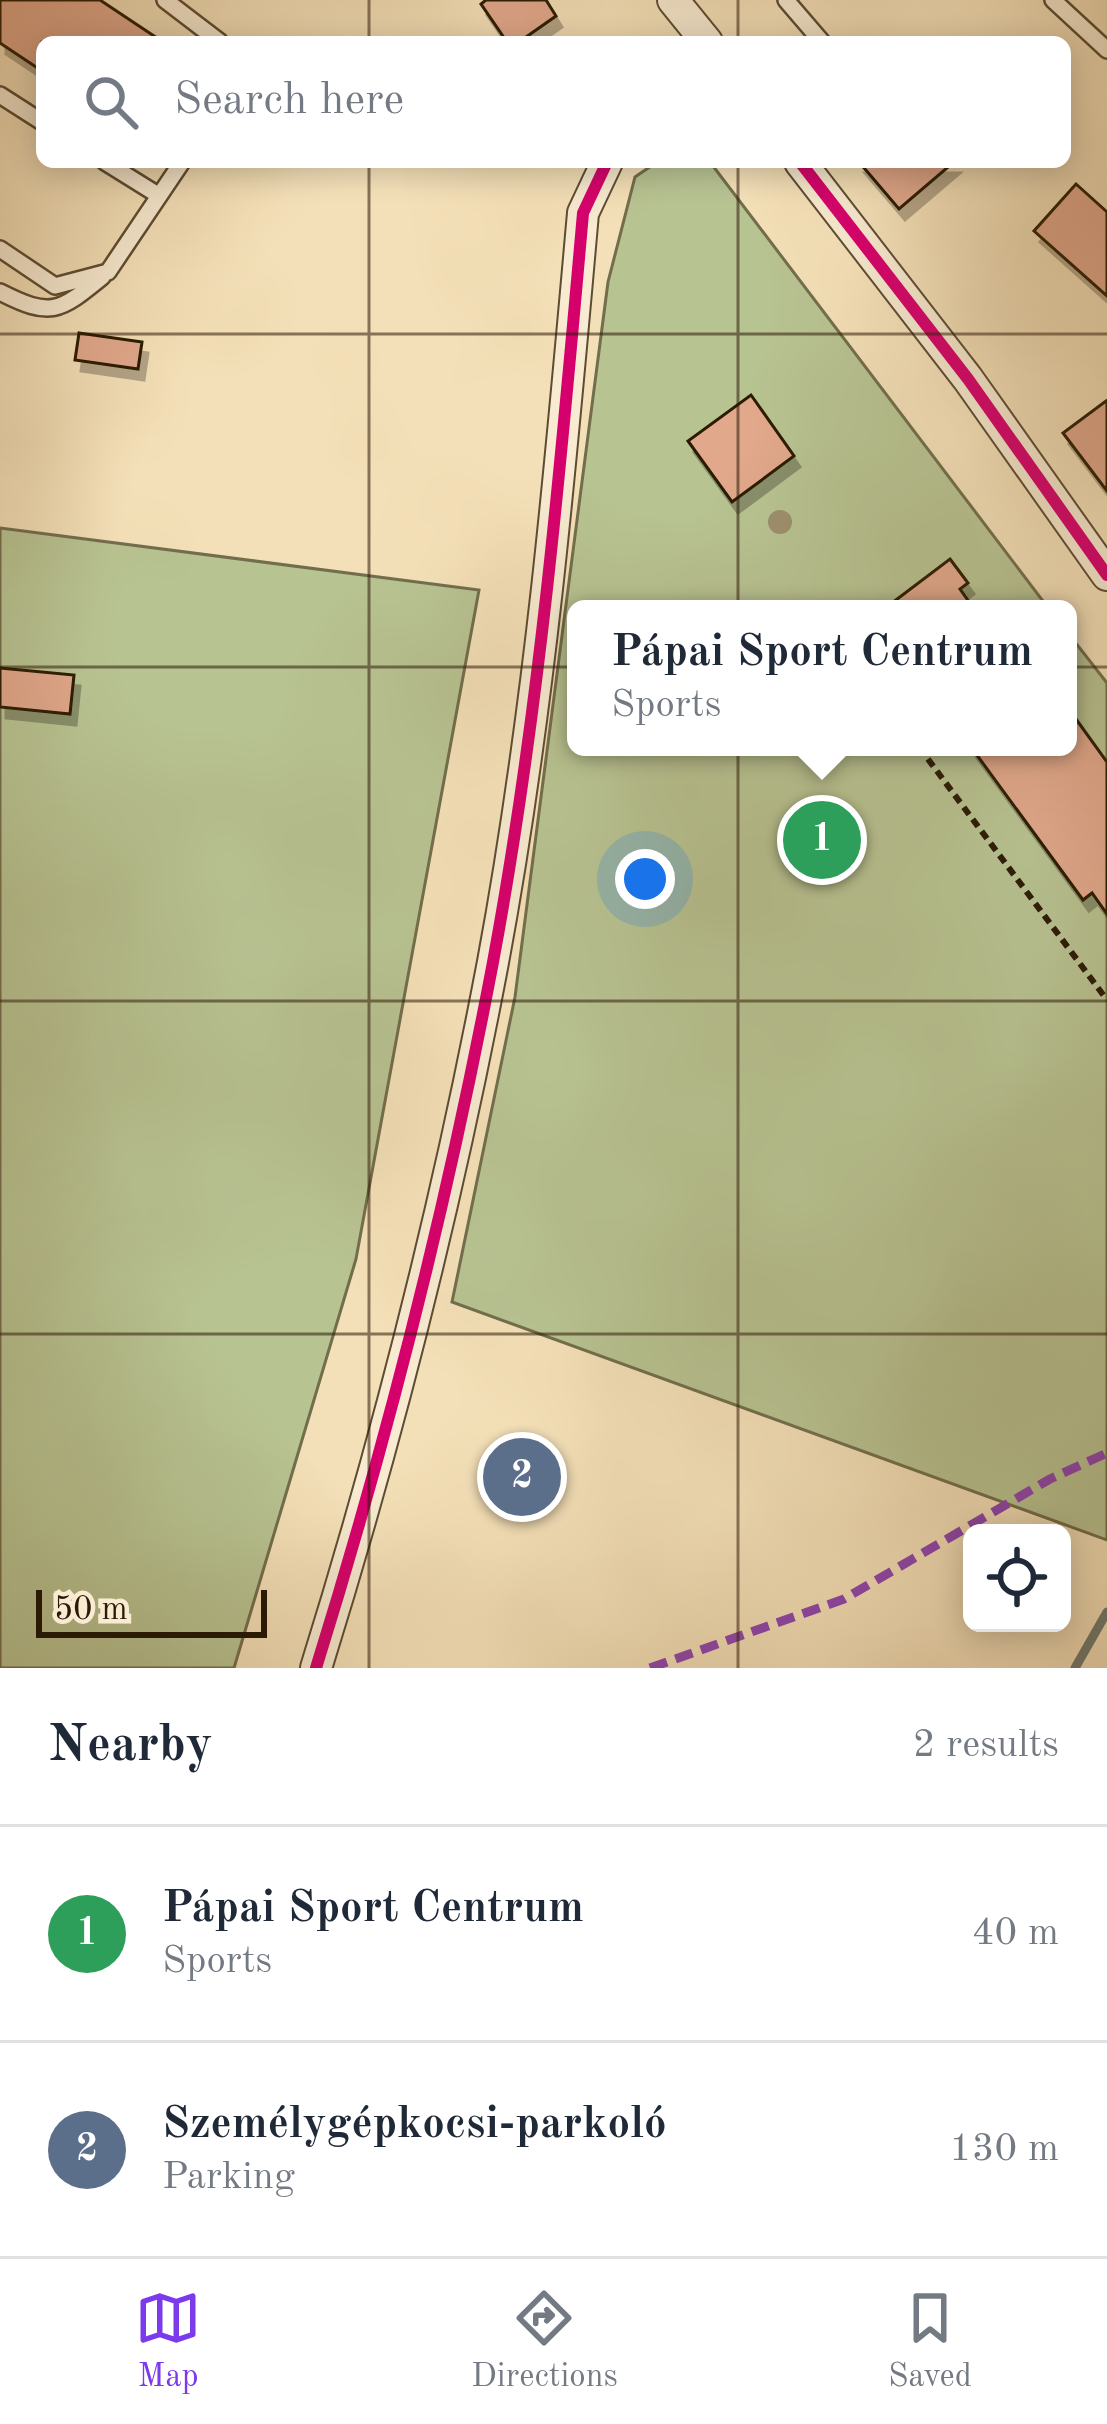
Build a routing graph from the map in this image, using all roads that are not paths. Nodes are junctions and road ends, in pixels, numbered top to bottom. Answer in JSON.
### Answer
{"nodes":[{"id":1,"x":165,"y":0,"type":"edge"},
{"id":2,"x":673,"y":0,"type":"edge"},
{"id":3,"x":787,"y":0,"type":"edge"},
{"id":4,"x":1053,"y":0,"type":"edge"},
{"id":5,"x":212,"y":36,"type":"edge"},
{"id":6,"x":702,"y":36,"type":"edge"},
{"id":7,"x":817,"y":36,"type":"edge"},
{"id":8,"x":1107,"y":50,"type":"edge"},
{"id":9,"x":0,"y":95,"type":"edge"},
{"id":10,"x":36,"y":118,"type":"edge"},
{"id":11,"x":114,"y":168,"type":"edge"},
{"id":12,"x":178,"y":168,"type":"edge"},
{"id":13,"x":604,"y":168,"type":"edge"},
{"id":14,"x":805,"y":168,"type":"edge"},
{"id":15,"x":158,"y":196,"type":"junction"},
{"id":16,"x":0,"y":249,"type":"edge"},
{"id":17,"x":108,"y":272,"type":"junction"},
{"id":18,"x":0,"y":292,"type":"edge"},
{"id":19,"x":1107,"y":575,"type":"edge"},
{"id":20,"x":316,"y":1668,"type":"edge"}],
"edges":[{"from":1,"to":5,"type":"lane"},
{"from":2,"to":6,"type":"street"},
{"from":3,"to":7,"type":"lane"},
{"from":4,"to":8,"type":"lane"},
{"from":9,"to":10,"type":"lane"},
{"from":11,"to":15,"type":"lane"},
{"from":12,"to":15,"type":"lane"},
{"from":13,"to":20,"type":"street"},
{"from":14,"to":19,"type":"street"},
{"from":15,"to":17,"type":"lane"},
{"from":16,"to":17,"type":"lane"},
{"from":17,"to":18,"type":"lane"}]}
